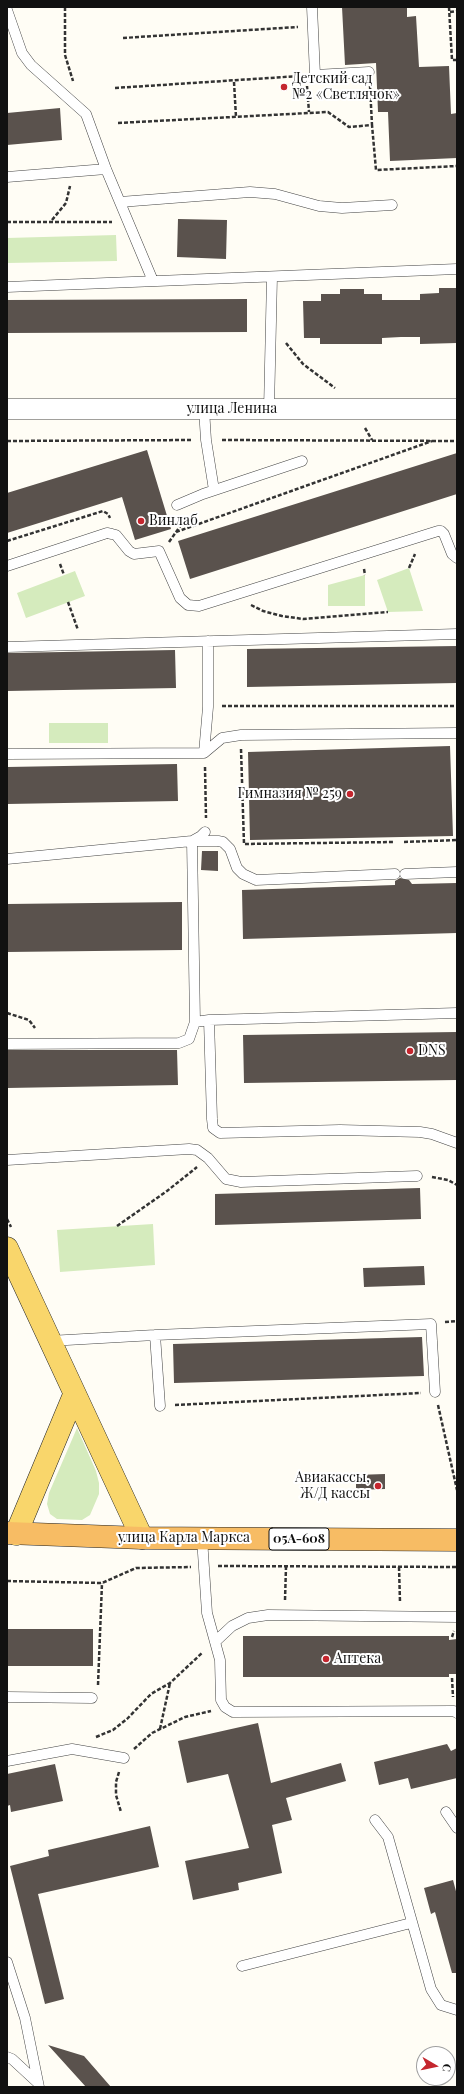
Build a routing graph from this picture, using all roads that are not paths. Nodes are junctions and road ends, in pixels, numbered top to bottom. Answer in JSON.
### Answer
{"nodes":[{"id":1,"x":312,"y":7,"type":"edge"},
{"id":2,"x":8,"y":14,"type":"edge"},
{"id":3,"x":369,"y":72,"type":"road end"},
{"id":4,"x":106,"y":169,"type":"junction"},
{"id":5,"x":7,"y":177,"type":"edge"},
{"id":6,"x":120,"y":202,"type":"junction"},
{"id":7,"x":392,"y":205,"type":"dead end"},
{"id":8,"x":457,"y":269,"type":"edge"},
{"id":9,"x":272,"y":277,"type":"junction"},
{"id":10,"x":153,"y":282,"type":"junction"},
{"id":11,"x":7,"y":287,"type":"edge"},
{"id":12,"x":7,"y":409,"type":"edge"},
{"id":13,"x":204,"y":409,"type":"junction"},
{"id":14,"x":269,"y":409,"type":"junction"},
{"id":15,"x":457,"y":409,"type":"edge"},
{"id":16,"x":302,"y":461,"type":"dead end"},
{"id":17,"x":214,"y":490,"type":"junction"},
{"id":18,"x":177,"y":505,"type":"dead end"},
{"id":19,"x":457,"y":558,"type":"edge"},
{"id":20,"x":7,"y":566,"type":"edge"},
{"id":21,"x":457,"y":634,"type":"edge"},
{"id":22,"x":208,"y":641,"type":"junction"},
{"id":23,"x":7,"y":647,"type":"edge"},
{"id":24,"x":457,"y":734,"type":"edge"},
{"id":25,"x":204,"y":753,"type":"junction"},
{"id":26,"x":7,"y":754,"type":"edge"},
{"id":27,"x":205,"y":832,"type":"road end"},
{"id":28,"x":192,"y":840,"type":"junction"},
{"id":29,"x":7,"y":859,"type":"edge"},
{"id":30,"x":457,"y":872,"type":"edge"},
{"id":31,"x":394,"y":874,"type":"dead end"},
{"id":32,"x":405,"y":874,"type":"dead end"},
{"id":33,"x":457,"y":1013,"type":"edge"},
{"id":34,"x":209,"y":1020,"type":"junction"},
{"id":35,"x":195,"y":1022,"type":"junction"},
{"id":36,"x":7,"y":1044,"type":"edge"},
{"id":37,"x":457,"y":1143,"type":"edge"},
{"id":38,"x":7,"y":1160,"type":"edge"},
{"id":39,"x":417,"y":1176,"type":"road end"},
{"id":40,"x":8,"y":1252,"type":"edge"},
{"id":41,"x":155,"y":1335,"type":"junction"},
{"id":42,"x":49,"y":1341,"type":"junction"},
{"id":43,"x":435,"y":1392,"type":"road end"},
{"id":44,"x":74,"y":1396,"type":"junction"},
{"id":45,"x":160,"y":1406,"type":"road end"},
{"id":46,"x":12,"y":1534,"type":"edge"},
{"id":47,"x":142,"y":1538,"type":"junction"},
{"id":48,"x":202,"y":1538,"type":"junction"},
{"id":49,"x":457,"y":1540,"type":"edge"},
{"id":50,"x":457,"y":1617,"type":"edge"},
{"id":51,"x":216,"y":1641,"type":"junction"},
{"id":52,"x":7,"y":1698,"type":"edge"},
{"id":53,"x":92,"y":1698,"type":"road end"},
{"id":54,"x":457,"y":1713,"type":"edge"},
{"id":55,"x":124,"y":1758,"type":"road end"},
{"id":56,"x":7,"y":1761,"type":"edge"},
{"id":57,"x":446,"y":1812,"type":"dead end"},
{"id":58,"x":375,"y":1820,"type":"dead end"},
{"id":59,"x":457,"y":1828,"type":"edge"},
{"id":60,"x":411,"y":1923,"type":"junction"},
{"id":61,"x":7,"y":1962,"type":"edge"},
{"id":62,"x":242,"y":1966,"type":"dead end"},
{"id":63,"x":457,"y":2010,"type":"edge"},
{"id":64,"x":7,"y":2057,"type":"edge"},
{"id":65,"x":38,"y":2085,"type":"edge"}],
"edges":[{"from":1,"to":3,"type":"lane"},
{"from":2,"to":4,"type":"lane"},
{"from":4,"to":5,"type":"lane"},
{"from":4,"to":6,"type":"lane"},
{"from":6,"to":7,"type":"lane"},
{"from":6,"to":10,"type":"lane"},
{"from":8,"to":9,"type":"lane"},
{"from":9,"to":10,"type":"lane"},
{"from":9,"to":14,"type":"lane"},
{"from":10,"to":11,"type":"lane"},
{"from":12,"to":13,"type":"street","name":"улица Ленина"},
{"from":13,"to":14,"type":"street","name":"улица Ленина"},
{"from":13,"to":17,"type":"lane"},
{"from":14,"to":15,"type":"street","name":"улица Ленина"},
{"from":16,"to":17,"type":"lane"},
{"from":17,"to":18,"type":"lane"},
{"from":19,"to":20,"type":"lane"},
{"from":21,"to":22,"type":"lane"},
{"from":22,"to":23,"type":"lane"},
{"from":22,"to":25,"type":"lane"},
{"from":24,"to":25,"type":"lane"},
{"from":25,"to":26,"type":"lane"},
{"from":27,"to":28,"type":"lane"},
{"from":28,"to":29,"type":"lane"},
{"from":28,"to":31,"type":"lane"},
{"from":28,"to":35,"type":"lane"},
{"from":30,"to":32,"type":"lane"},
{"from":33,"to":34,"type":"lane"},
{"from":34,"to":35,"type":"lane"},
{"from":34,"to":37,"type":"lane"},
{"from":35,"to":36,"type":"lane"},
{"from":38,"to":39,"type":"lane"},
{"from":40,"to":42,"type":"main road"},
{"from":41,"to":42,"type":"lane"},
{"from":41,"to":43,"type":"lane"},
{"from":41,"to":45,"type":"lane"},
{"from":42,"to":44,"type":"main road"},
{"from":44,"to":46,"type":"main road"},
{"from":44,"to":47,"type":"main road"},
{"from":46,"to":47,"type":"highway","name":"улица Карла Маркса","number":"05А-608"},
{"from":47,"to":48,"type":"highway","name":"улица Карла Маркса","number":"05А-608"},
{"from":48,"to":49,"type":"highway","name":"улица Карла Маркса","number":"05А-608"},
{"from":48,"to":51,"type":"lane"},
{"from":50,"to":51,"type":"lane"},
{"from":51,"to":54,"type":"lane"},
{"from":52,"to":53,"type":"lane"},
{"from":55,"to":56,"type":"lane"},
{"from":57,"to":59,"type":"lane"},
{"from":58,"to":60,"type":"lane"},
{"from":60,"to":62,"type":"lane"},
{"from":60,"to":63,"type":"lane"},
{"from":61,"to":65,"type":"lane"},
{"from":64,"to":65,"type":"lane"}]}
